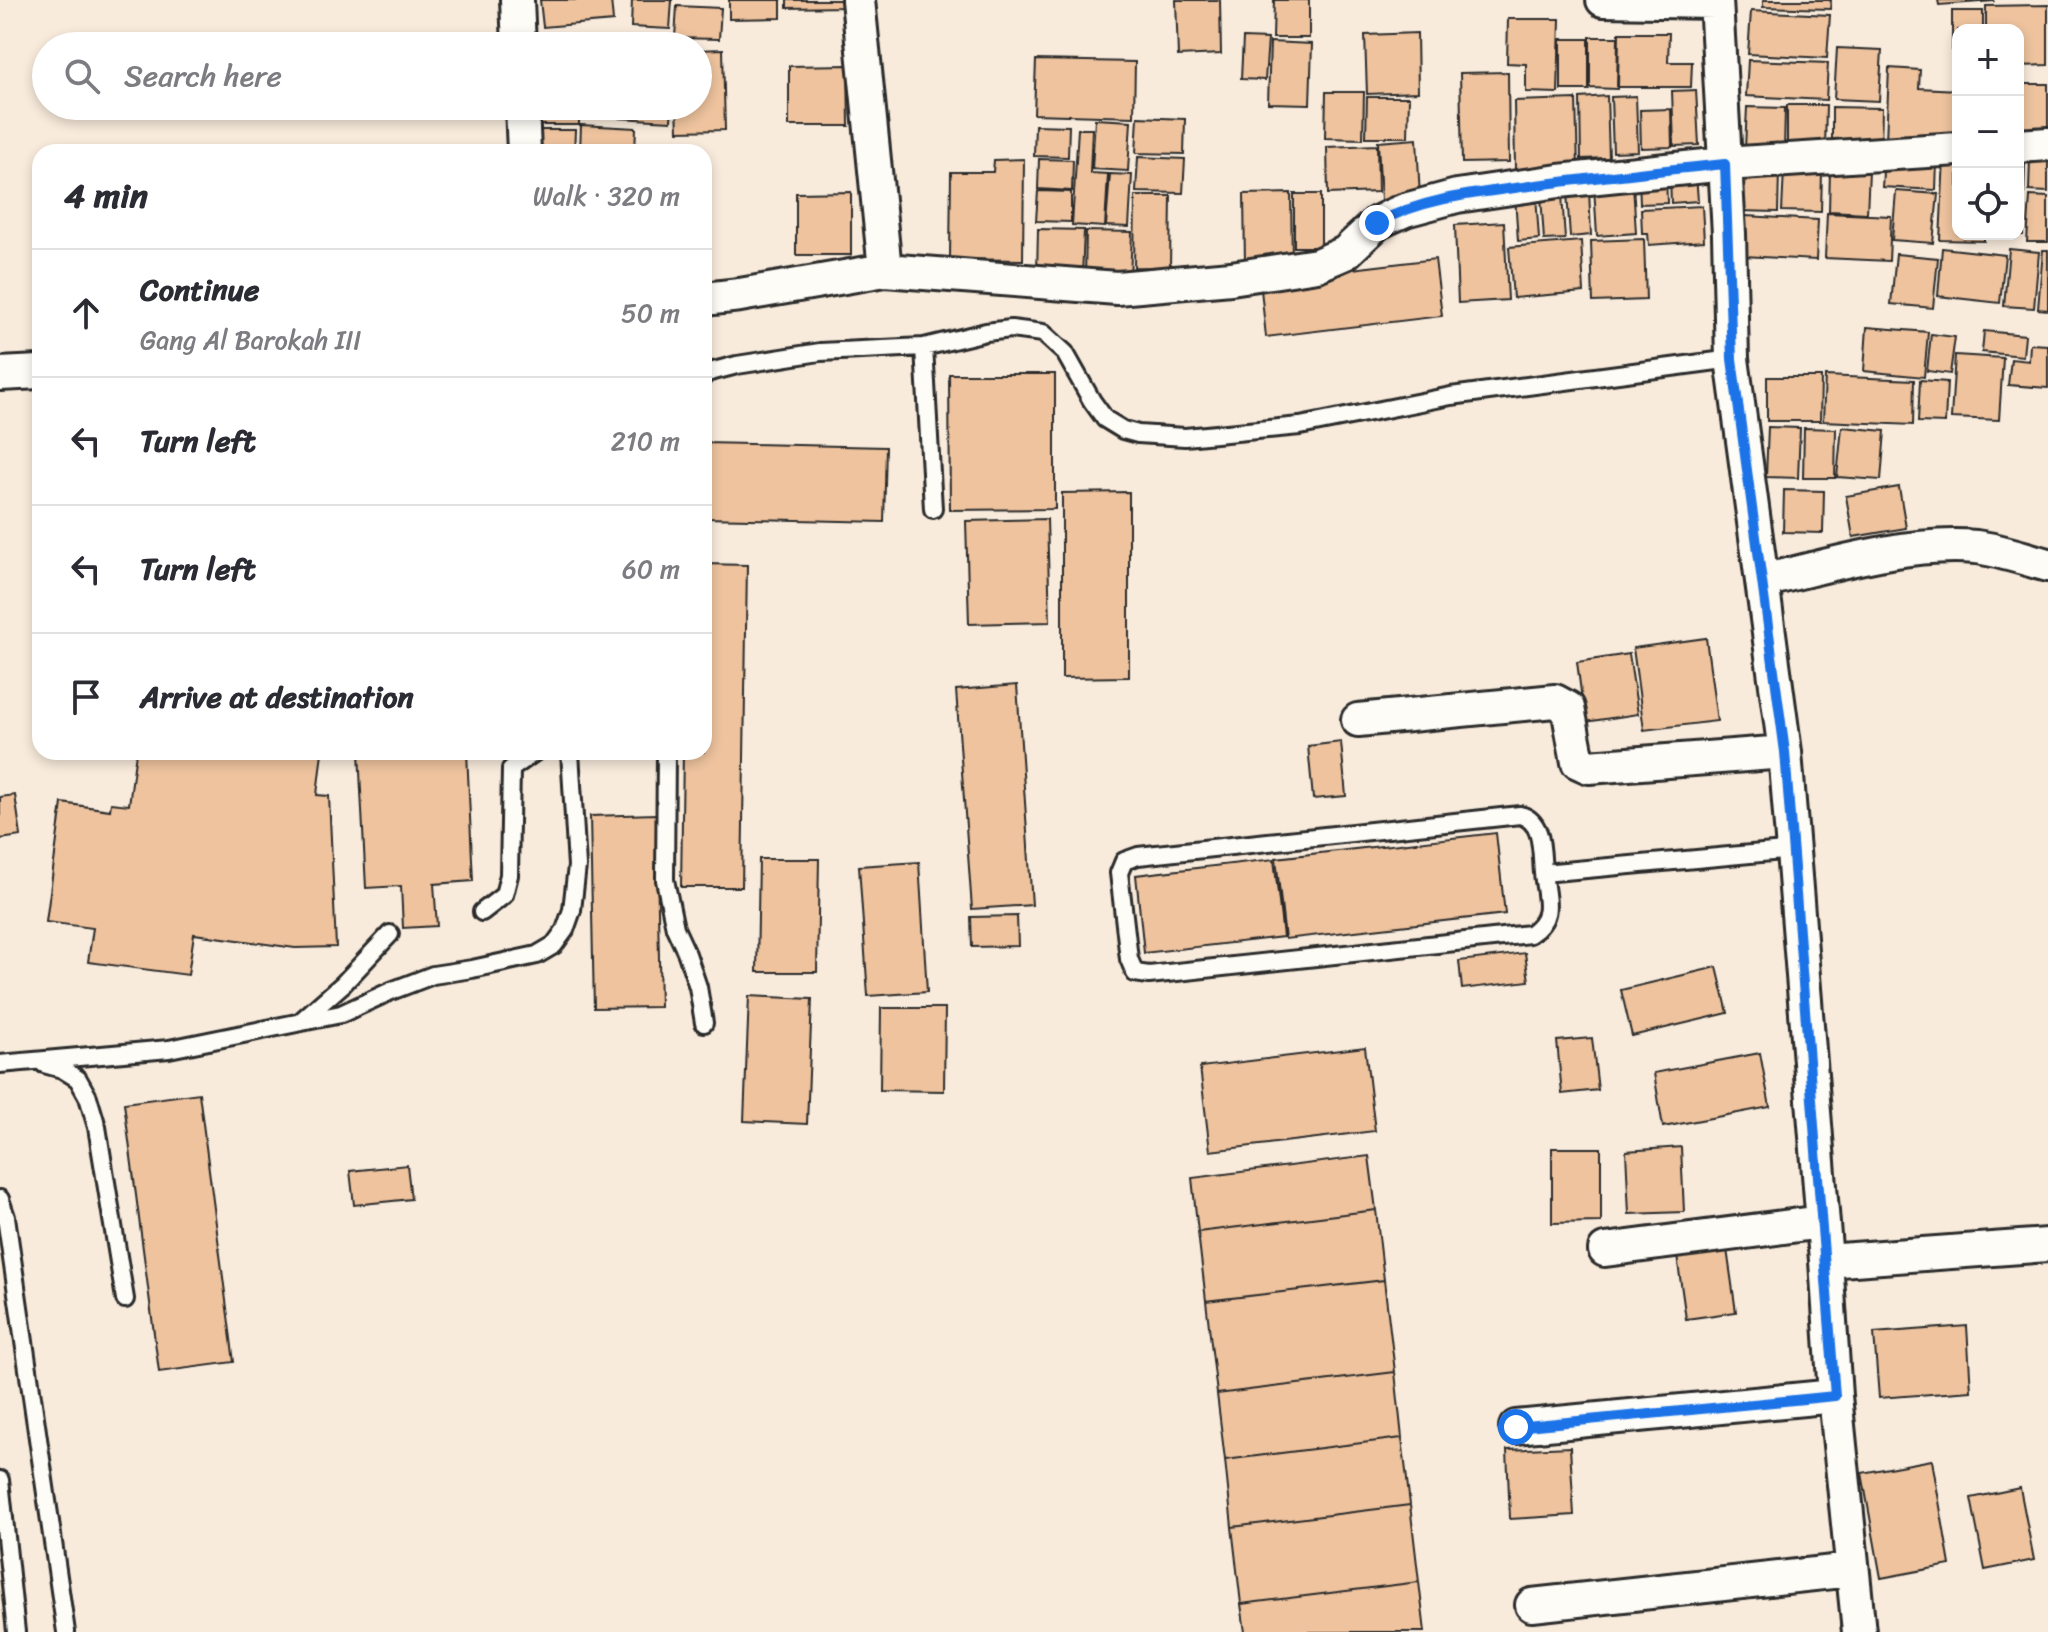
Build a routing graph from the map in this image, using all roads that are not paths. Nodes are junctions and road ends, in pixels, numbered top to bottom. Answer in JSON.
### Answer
{"nodes":[{"id":1,"x":517,"y":0,"type":"edge"},
{"id":2,"x":858,"y":0,"type":"edge"},
{"id":3,"x":1603,"y":0,"type":"edge"},
{"id":4,"x":1716,"y":1,"type":"edge"},
{"id":5,"x":518,"y":32,"type":"edge"},
{"id":6,"x":523,"y":120,"type":"edge"},
{"id":7,"x":524,"y":144,"type":"edge"},
{"id":8,"x":2048,"y":144,"type":"edge"},
{"id":9,"x":2024,"y":146,"type":"edge"},
{"id":10,"x":1952,"y":149,"type":"edge"},
{"id":11,"x":1725,"y":164,"type":"junction"},
{"id":12,"x":885,"y":270,"type":"junction"},
{"id":13,"x":712,"y":298,"type":"edge"},
{"id":14,"x":924,"y":347,"type":"junction"},
{"id":15,"x":1732,"y":359,"type":"junction"},
{"id":16,"x":32,"y":372,"type":"edge"},
{"id":17,"x":712,"y":373,"type":"edge"},
{"id":18,"x":0,"y":374,"type":"edge"},
{"id":19,"x":933,"y":509,"type":"dead end"},
{"id":20,"x":2048,"y":565,"type":"edge"},
{"id":21,"x":1763,"y":581,"type":"junction"},
{"id":22,"x":1358,"y":720,"type":"dead end"},
{"id":23,"x":1785,"y":752,"type":"junction"},
{"id":24,"x":524,"y":760,"type":"edge"},
{"id":25,"x":570,"y":760,"type":"edge"},
{"id":26,"x":666,"y":760,"type":"edge"},
{"id":27,"x":1794,"y":850,"type":"junction"},
{"id":28,"x":1543,"y":873,"type":"junction"},
{"id":29,"x":482,"y":912,"type":"dead end"},
{"id":30,"x":390,"y":934,"type":"dead end"},
{"id":31,"x":300,"y":1022,"type":"junction"},
{"id":32,"x":704,"y":1023,"type":"dead end"},
{"id":33,"x":31,"y":1060,"type":"junction"},
{"id":34,"x":0,"y":1064,"type":"edge"},
{"id":35,"x":0,"y":1199,"type":"edge"},
{"id":36,"x":1822,"y":1222,"type":"junction"},
{"id":37,"x":2048,"y":1245,"type":"edge"},
{"id":38,"x":1605,"y":1250,"type":"dead end"},
{"id":39,"x":1826,"y":1261,"type":"junction"},
{"id":40,"x":125,"y":1299,"type":"dead end"},
{"id":41,"x":1835,"y":1396,"type":"junction"},
{"id":42,"x":1516,"y":1427,"type":"dead end"},
{"id":43,"x":0,"y":1480,"type":"edge"},
{"id":44,"x":1851,"y":1570,"type":"junction"},
{"id":45,"x":1532,"y":1605,"type":"dead end"},
{"id":46,"x":16,"y":1632,"type":"edge"},
{"id":47,"x":66,"y":1632,"type":"edge"},
{"id":48,"x":1859,"y":1632,"type":"edge"}],
"edges":[{"from":1,"to":5,"type":"street"},
{"from":2,"to":12,"type":"street"},
{"from":3,"to":4,"type":"street"},
{"from":4,"to":11,"type":"street"},
{"from":6,"to":7,"type":"street"},
{"from":8,"to":9,"type":"street"},
{"from":10,"to":11,"type":"street"},
{"from":11,"to":12,"type":"street"},
{"from":11,"to":15,"type":"street"},
{"from":12,"to":13,"type":"street"},
{"from":14,"to":15,"type":"lane"},
{"from":14,"to":17,"type":"lane"},
{"from":14,"to":19,"type":"lane"},
{"from":15,"to":21,"type":"street"},
{"from":16,"to":18,"type":"street"},
{"from":20,"to":21,"type":"street"},
{"from":21,"to":23,"type":"street"},
{"from":22,"to":23,"type":"street"},
{"from":23,"to":27,"type":"street"},
{"from":24,"to":29,"type":"lane"},
{"from":25,"to":31,"type":"lane"},
{"from":26,"to":32,"type":"lane"},
{"from":27,"to":28,"type":"lane"},
{"from":27,"to":36,"type":"street"},
{"from":28,"to":28,"type":"lane"},
{"from":30,"to":31,"type":"lane"},
{"from":31,"to":33,"type":"lane"},
{"from":33,"to":34,"type":"lane"},
{"from":33,"to":40,"type":"lane"},
{"from":35,"to":47,"type":"lane"},
{"from":36,"to":38,"type":"street"},
{"from":36,"to":39,"type":"street"},
{"from":37,"to":39,"type":"street"},
{"from":39,"to":41,"type":"street"},
{"from":41,"to":42,"type":"street"},
{"from":41,"to":44,"type":"street"},
{"from":43,"to":46,"type":"lane"},
{"from":44,"to":45,"type":"street"},
{"from":44,"to":48,"type":"street"}]}
